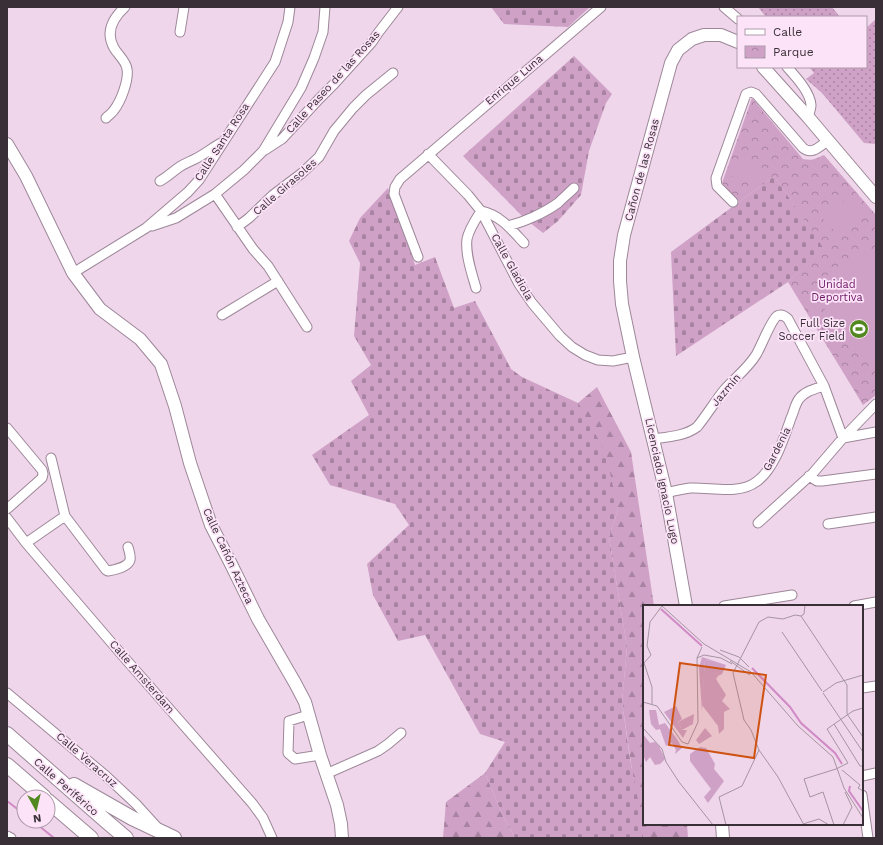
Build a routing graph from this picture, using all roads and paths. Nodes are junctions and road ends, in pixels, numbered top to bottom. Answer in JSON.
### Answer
{"nodes":[{"id":1,"x":125,"y":7,"type":"edge"},
{"id":2,"x":184,"y":7,"type":"edge"},
{"id":3,"x":290,"y":7,"type":"edge"},
{"id":4,"x":325,"y":7,"type":"edge"},
{"id":5,"x":398,"y":7,"type":"edge"},
{"id":6,"x":601,"y":7,"type":"edge"},
{"id":7,"x":724,"y":7,"type":"edge"},
{"id":8,"x":737,"y":18,"type":"edge"},
{"id":9,"x":180,"y":32,"type":"dead end"},
{"id":10,"x":737,"y":42,"type":"edge"},
{"id":11,"x":763,"y":68,"type":"edge"},
{"id":12,"x":788,"y":68,"type":"edge"},
{"id":13,"x":393,"y":73,"type":"dead end"},
{"id":14,"x":106,"y":118,"type":"dead end"},
{"id":15,"x":808,"y":118,"type":"junction"},
{"id":16,"x":828,"y":141,"type":"junction"},
{"id":17,"x":223,"y":142,"type":"junction"},
{"id":18,"x":7,"y":144,"type":"edge"},
{"id":19,"x":263,"y":151,"type":"junction"},
{"id":20,"x":428,"y":154,"type":"junction"},
{"id":21,"x":160,"y":181,"type":"dead end"},
{"id":22,"x":574,"y":188,"type":"dead end"},
{"id":23,"x":215,"y":194,"type":"junction"},
{"id":24,"x":876,"y":197,"type":"edge"},
{"id":25,"x":733,"y":202,"type":"dead end"},
{"id":26,"x":481,"y":211,"type":"junction"},
{"id":27,"x":237,"y":226,"type":"junction"},
{"id":28,"x":508,"y":226,"type":"junction"},
{"id":29,"x":146,"y":228,"type":"junction"},
{"id":30,"x":524,"y":243,"type":"dead end"},
{"id":31,"x":418,"y":257,"type":"dead end"},
{"id":32,"x":73,"y":273,"type":"junction"},
{"id":33,"x":278,"y":281,"type":"junction"},
{"id":34,"x":476,"y":288,"type":"dead end"},
{"id":35,"x":222,"y":315,"type":"dead end"},
{"id":36,"x":307,"y":327,"type":"dead end"},
{"id":37,"x":633,"y":357,"type":"junction"},
{"id":38,"x":824,"y":386,"type":"junction"},
{"id":39,"x":876,"y":404,"type":"edge"},
{"id":40,"x":7,"y":428,"type":"edge"},
{"id":41,"x":876,"y":432,"type":"edge"},
{"id":42,"x":843,"y":438,"type":"junction"},
{"id":43,"x":653,"y":439,"type":"junction"},
{"id":44,"x":51,"y":458,"type":"dead end"},
{"id":45,"x":876,"y":474,"type":"edge"},
{"id":46,"x":809,"y":476,"type":"junction"},
{"id":47,"x":666,"y":493,"type":"junction"},
{"id":48,"x":7,"y":509,"type":"edge"},
{"id":49,"x":65,"y":516,"type":"junction"},
{"id":50,"x":876,"y":517,"type":"edge"},
{"id":51,"x":7,"y":518,"type":"edge"},
{"id":52,"x":758,"y":523,"type":"dead end"},
{"id":53,"x":828,"y":524,"type":"dead end"},
{"id":54,"x":26,"y":543,"type":"junction"},
{"id":55,"x":128,"y":547,"type":"dead end"},
{"id":56,"x":792,"y":595,"type":"dead end"},
{"id":57,"x":876,"y":602,"type":"edge"},
{"id":58,"x":686,"y":605,"type":"edge"},
{"id":59,"x":730,"y":605,"type":"edge"},
{"id":60,"x":860,"y":605,"type":"edge"},
{"id":61,"x":876,"y":686,"type":"edge"},
{"id":62,"x":863,"y":688,"type":"edge"},
{"id":63,"x":7,"y":693,"type":"edge"},
{"id":64,"x":308,"y":715,"type":"junction"},
{"id":65,"x":401,"y":733,"type":"dead end"},
{"id":66,"x":7,"y":734,"type":"edge"},
{"id":67,"x":320,"y":756,"type":"junction"},
{"id":68,"x":7,"y":765,"type":"edge"},
{"id":69,"x":46,"y":769,"type":"junction"},
{"id":70,"x":326,"y":774,"type":"junction"},
{"id":71,"x":876,"y":774,"type":"edge"},
{"id":72,"x":863,"y":776,"type":"edge"},
{"id":73,"x":35,"y":789,"type":"edge"},
{"id":74,"x":863,"y":801,"type":"edge"},
{"id":75,"x":56,"y":807,"type":"edge"},
{"id":76,"x":722,"y":825,"type":"edge"},
{"id":77,"x":168,"y":835,"type":"edge"},
{"id":78,"x":7,"y":836,"type":"edge"},
{"id":79,"x":11,"y":838,"type":"edge"},
{"id":80,"x":91,"y":838,"type":"edge"},
{"id":81,"x":126,"y":838,"type":"edge"},
{"id":82,"x":272,"y":838,"type":"edge"},
{"id":83,"x":342,"y":838,"type":"edge"},
{"id":84,"x":724,"y":838,"type":"edge"},
{"id":85,"x":868,"y":838,"type":"edge"}],
"edges":[{"from":1,"to":14,"type":"street"},
{"from":2,"to":9,"type":"street"},
{"from":3,"to":17,"type":"street","name":"Calle Santa Rosa"},
{"from":4,"to":19,"type":"street"},
{"from":5,"to":19,"type":"street","name":"Calle Paseo de las Rosas"},
{"from":6,"to":20,"type":"street","name":"Enrique Luna"},
{"from":7,"to":8,"type":"street"},
{"from":10,"to":37,"type":"main road","name":"Cañon de las Rosas"},
{"from":11,"to":15,"type":"main road"},
{"from":12,"to":15,"type":"street"},
{"from":13,"to":27,"type":"street","name":"Calle Girasoles"},
{"from":15,"to":16,"type":"main road"},
{"from":16,"to":24,"type":"main road"},
{"from":16,"to":25,"type":"street"},
{"from":17,"to":21,"type":"street"},
{"from":17,"to":29,"type":"street","name":"Calle Santa Rosa"},
{"from":18,"to":32,"type":"main road","name":"Calle Cañón Azteca"},
{"from":19,"to":23,"type":"street"},
{"from":20,"to":26,"type":"street","name":"Calle Gladiola"},
{"from":20,"to":31,"type":"street","name":"Enrique Luna"},
{"from":22,"to":28,"type":"street"},
{"from":23,"to":27,"type":"street"},
{"from":23,"to":29,"type":"street"},
{"from":26,"to":28,"type":"street"},
{"from":26,"to":34,"type":"street"},
{"from":26,"to":37,"type":"street","name":"Calle Gladiola"},
{"from":27,"to":33,"type":"street"},
{"from":28,"to":30,"type":"street"},
{"from":29,"to":32,"type":"street","name":"Calle Santa Rosa"},
{"from":32,"to":64,"type":"main road","name":"Calle Cañón Azteca"},
{"from":33,"to":35,"type":"street"},
{"from":33,"to":36,"type":"street"},
{"from":37,"to":43,"type":"main road","name":"Licenciado Ignacio Lugo"},
{"from":38,"to":42,"type":"street"},
{"from":38,"to":43,"type":"street","name":"Jazmín"},
{"from":38,"to":47,"type":"street","name":"Gardenia"},
{"from":39,"to":42,"type":"street"},
{"from":40,"to":48,"type":"street"},
{"from":41,"to":42,"type":"street"},
{"from":42,"to":46,"type":"street"},
{"from":43,"to":47,"type":"main road","name":"Licenciado Ignacio Lugo"},
{"from":44,"to":49,"type":"street"},
{"from":45,"to":46,"type":"street"},
{"from":46,"to":52,"type":"street"},
{"from":47,"to":58,"type":"main road","name":"Licenciado Ignacio Lugo"},
{"from":49,"to":54,"type":"street"},
{"from":49,"to":55,"type":"street"},
{"from":50,"to":53,"type":"street"},
{"from":51,"to":54,"type":"street","name":"Calle Amsterdam"},
{"from":54,"to":82,"type":"street","name":"Calle Amsterdam"},
{"from":56,"to":59,"type":"street"},
{"from":57,"to":60,"type":"street"},
{"from":61,"to":62,"type":"street"},
{"from":63,"to":77,"type":"street","name":"Calle Veracruz"},
{"from":64,"to":67,"type":"main road","name":"Calle Cañón Azteca"},
{"from":64,"to":67,"type":"street"},
{"from":65,"to":70,"type":"street"},
{"from":66,"to":69,"type":"highway","name":"Calle Periférico"},
{"from":67,"to":70,"type":"main road","name":"Calle Cañón Azteca"},
{"from":68,"to":73,"type":"highway","name":"Calle Periférico"},
{"from":69,"to":77,"type":"highway"},
{"from":69,"to":81,"type":"highway","name":"Calle Periférico"},
{"from":70,"to":83,"type":"main road","name":"Calle Cañón Azteca"},
{"from":71,"to":72,"type":"street"},
{"from":74,"to":85,"type":"street"},
{"from":75,"to":80,"type":"highway","name":"Calle Periférico"},
{"from":76,"to":84,"type":"main road"},
{"from":78,"to":79,"type":"street"}]}
